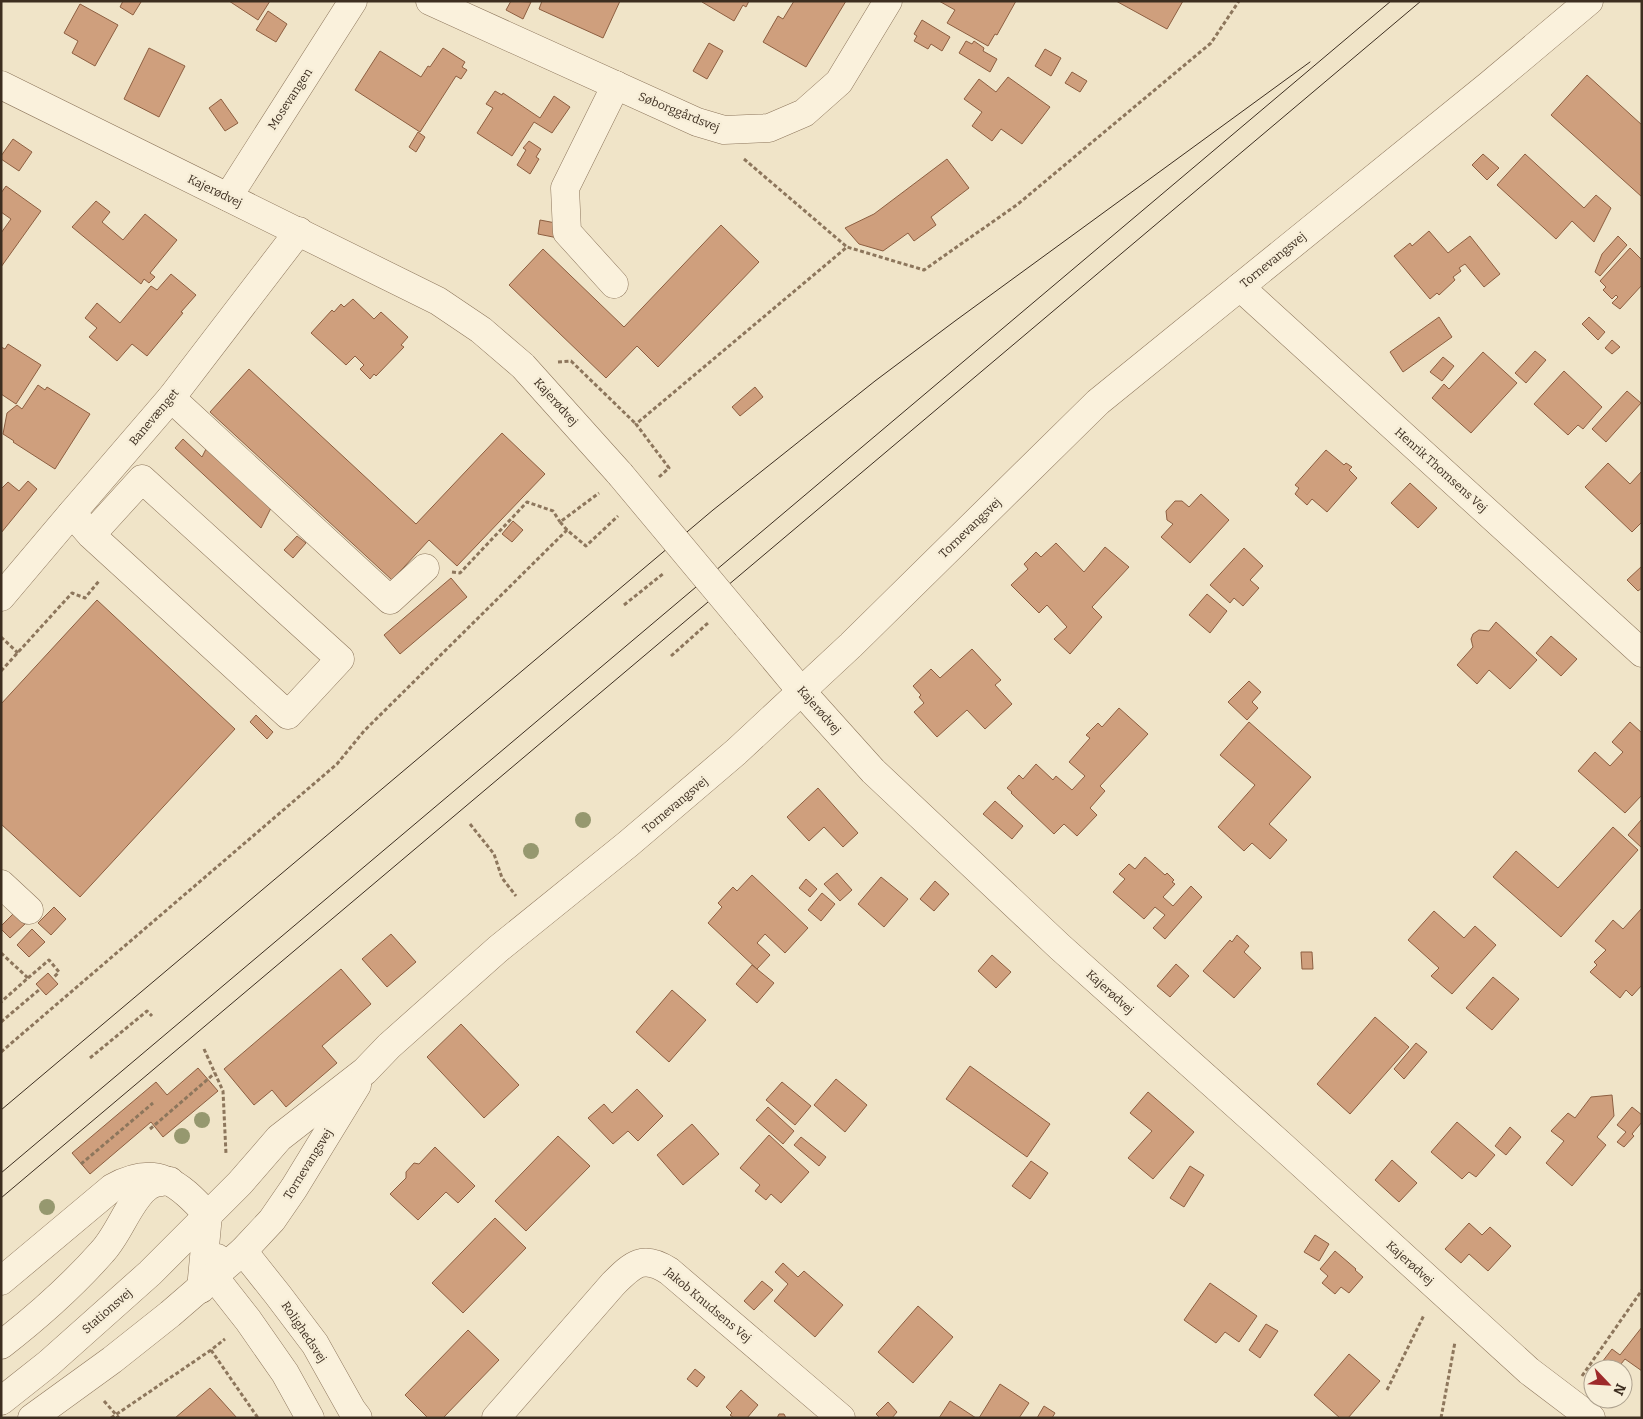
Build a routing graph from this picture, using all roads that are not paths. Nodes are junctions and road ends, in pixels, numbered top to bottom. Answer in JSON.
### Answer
{"nodes":[{"id":1,"x":353,"y":1,"type":"edge"},
{"id":2,"x":430,"y":1,"type":"edge"},
{"id":3,"x":888,"y":1,"type":"edge"},
{"id":4,"x":1589,"y":1,"type":"edge"},
{"id":5,"x":1,"y":85,"type":"edge"},
{"id":6,"x":616,"y":85,"type":"junction"},
{"id":7,"x":228,"y":197,"type":"junction"},
{"id":8,"x":299,"y":231,"type":"junction"},
{"id":9,"x":614,"y":284,"type":"dead end"},
{"id":10,"x":1240,"y":287,"type":"junction"},
{"id":11,"x":171,"y":398,"type":"junction"},
{"id":12,"x":72,"y":513,"type":"junction"},
{"id":13,"x":91,"y":535,"type":"junction"},
{"id":14,"x":425,"y":568,"type":"road end"},
{"id":15,"x":1,"y":597,"type":"edge"},
{"id":16,"x":1642,"y":653,"type":"edge"},
{"id":17,"x":802,"y":692,"type":"junction"},
{"id":18,"x":1,"y":884,"type":"edge"},
{"id":19,"x":29,"y":910,"type":"dead end"},
{"id":20,"x":365,"y":1070,"type":"junction"},
{"id":21,"x":170,"y":1182,"type":"junction"},
{"id":22,"x":224,"y":1199,"type":"junction"},
{"id":23,"x":166,"y":1257,"type":"junction"},
{"id":24,"x":216,"y":1265,"type":"junction"},
{"id":25,"x":1,"y":1281,"type":"edge"},
{"id":26,"x":1,"y":1345,"type":"edge"},
{"id":27,"x":1,"y":1401,"type":"edge"},
{"id":28,"x":32,"y":1418,"type":"edge"},
{"id":29,"x":310,"y":1418,"type":"edge"},
{"id":30,"x":358,"y":1418,"type":"edge"},
{"id":31,"x":496,"y":1418,"type":"edge"},
{"id":32,"x":841,"y":1418,"type":"edge"},
{"id":33,"x":1592,"y":1418,"type":"edge"}],
"edges":[{"from":1,"to":7,"type":"street","name":"Mosevangen"},
{"from":2,"to":6,"type":"street","name":"Søborggårdsvej"},
{"from":3,"to":6,"type":"street","name":"Søborggårdsvej"},
{"from":4,"to":10,"type":"street","name":"Tornevangsvej"},
{"from":5,"to":7,"type":"street","name":"Kajerødvej"},
{"from":6,"to":9,"type":"street"},
{"from":7,"to":8,"type":"street","name":"Kajerødvej"},
{"from":8,"to":11,"type":"street","name":"Banevænget"},
{"from":8,"to":17,"type":"street","name":"Kajerødvej","bridge":true},
{"from":10,"to":16,"type":"street","name":"Henrik Thomsens Vej"},
{"from":10,"to":17,"type":"street","name":"Tornevangsvej"},
{"from":11,"to":12,"type":"street","name":"Banevænget"},
{"from":11,"to":14,"type":"street"},
{"from":12,"to":13,"type":"street"},
{"from":12,"to":15,"type":"street","name":"Banevænget"},
{"from":13,"to":13,"type":"street"},
{"from":17,"to":20,"type":"street","name":"Tornevangsvej"},
{"from":17,"to":33,"type":"street","name":"Kajerødvej"},
{"from":18,"to":19,"type":"street"},
{"from":20,"to":22,"type":"street","name":"Tornevangsvej"},
{"from":20,"to":24,"type":"street","name":"Tornevangsvej"},
{"from":21,"to":22,"type":"street"},
{"from":21,"to":25,"type":"street"},
{"from":21,"to":26,"type":"street"},
{"from":22,"to":23,"type":"street","name":"Stationsvej"},
{"from":22,"to":24,"type":"street"},
{"from":23,"to":24,"type":"street"},
{"from":23,"to":27,"type":"street","name":"Stationsvej"},
{"from":24,"to":28,"type":"street"},
{"from":24,"to":29,"type":"street"},
{"from":24,"to":30,"type":"street","name":"Rolighedsvej"},
{"from":31,"to":32,"type":"street","name":"Jakob Knudsens Vej"}]}
